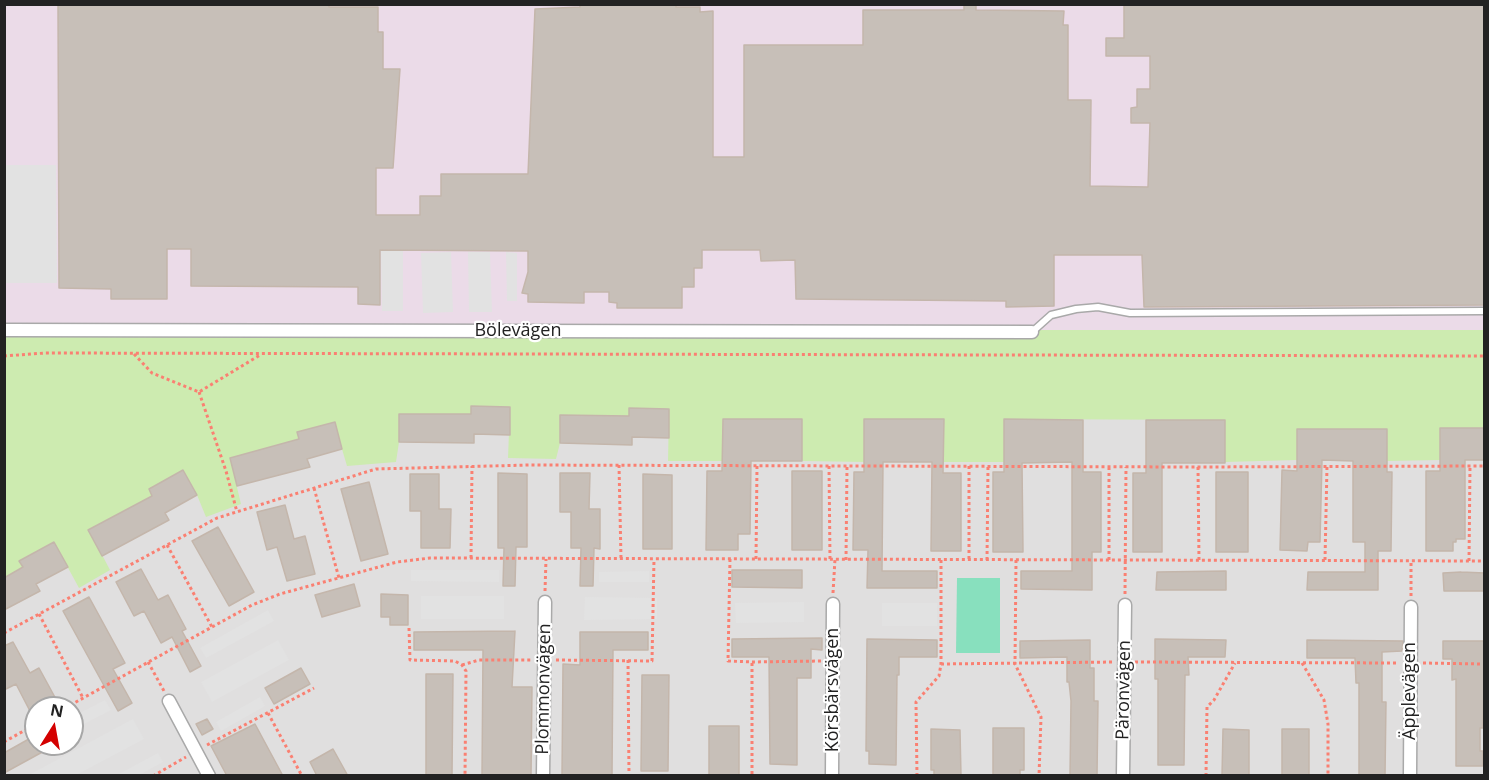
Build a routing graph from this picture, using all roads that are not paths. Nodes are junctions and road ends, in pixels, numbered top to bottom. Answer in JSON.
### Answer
{"nodes":[{"id":1,"x":1485,"y":311,"type":"edge"},
{"id":2,"x":4,"y":330,"type":"edge"},
{"id":3,"x":1032,"y":332,"type":"joint"},
{"id":4,"x":545,"y":602,"type":"road end"},
{"id":5,"x":833,"y":604,"type":"road end"},
{"id":6,"x":1125,"y":605,"type":"road end"},
{"id":7,"x":1411,"y":607,"type":"road end"},
{"id":8,"x":169,"y":701,"type":"road end"},
{"id":9,"x":209,"y":776,"type":"edge"},
{"id":10,"x":543,"y":776,"type":"edge"},
{"id":11,"x":832,"y":776,"type":"edge"},
{"id":12,"x":1123,"y":776,"type":"edge"},
{"id":13,"x":1410,"y":776,"type":"edge"}],
"edges":[{"from":1,"to":3,"type":"lane"},
{"from":2,"to":3,"type":"street","name":"Bölevägen"},
{"from":4,"to":10,"type":"street","name":"Plommonvägen"},
{"from":5,"to":11,"type":"street","name":"Körsbärsvägen"},
{"from":6,"to":12,"type":"street","name":"Päronvägen"},
{"from":7,"to":13,"type":"street","name":"Äpplevägen"},
{"from":8,"to":9,"type":"street"}]}
